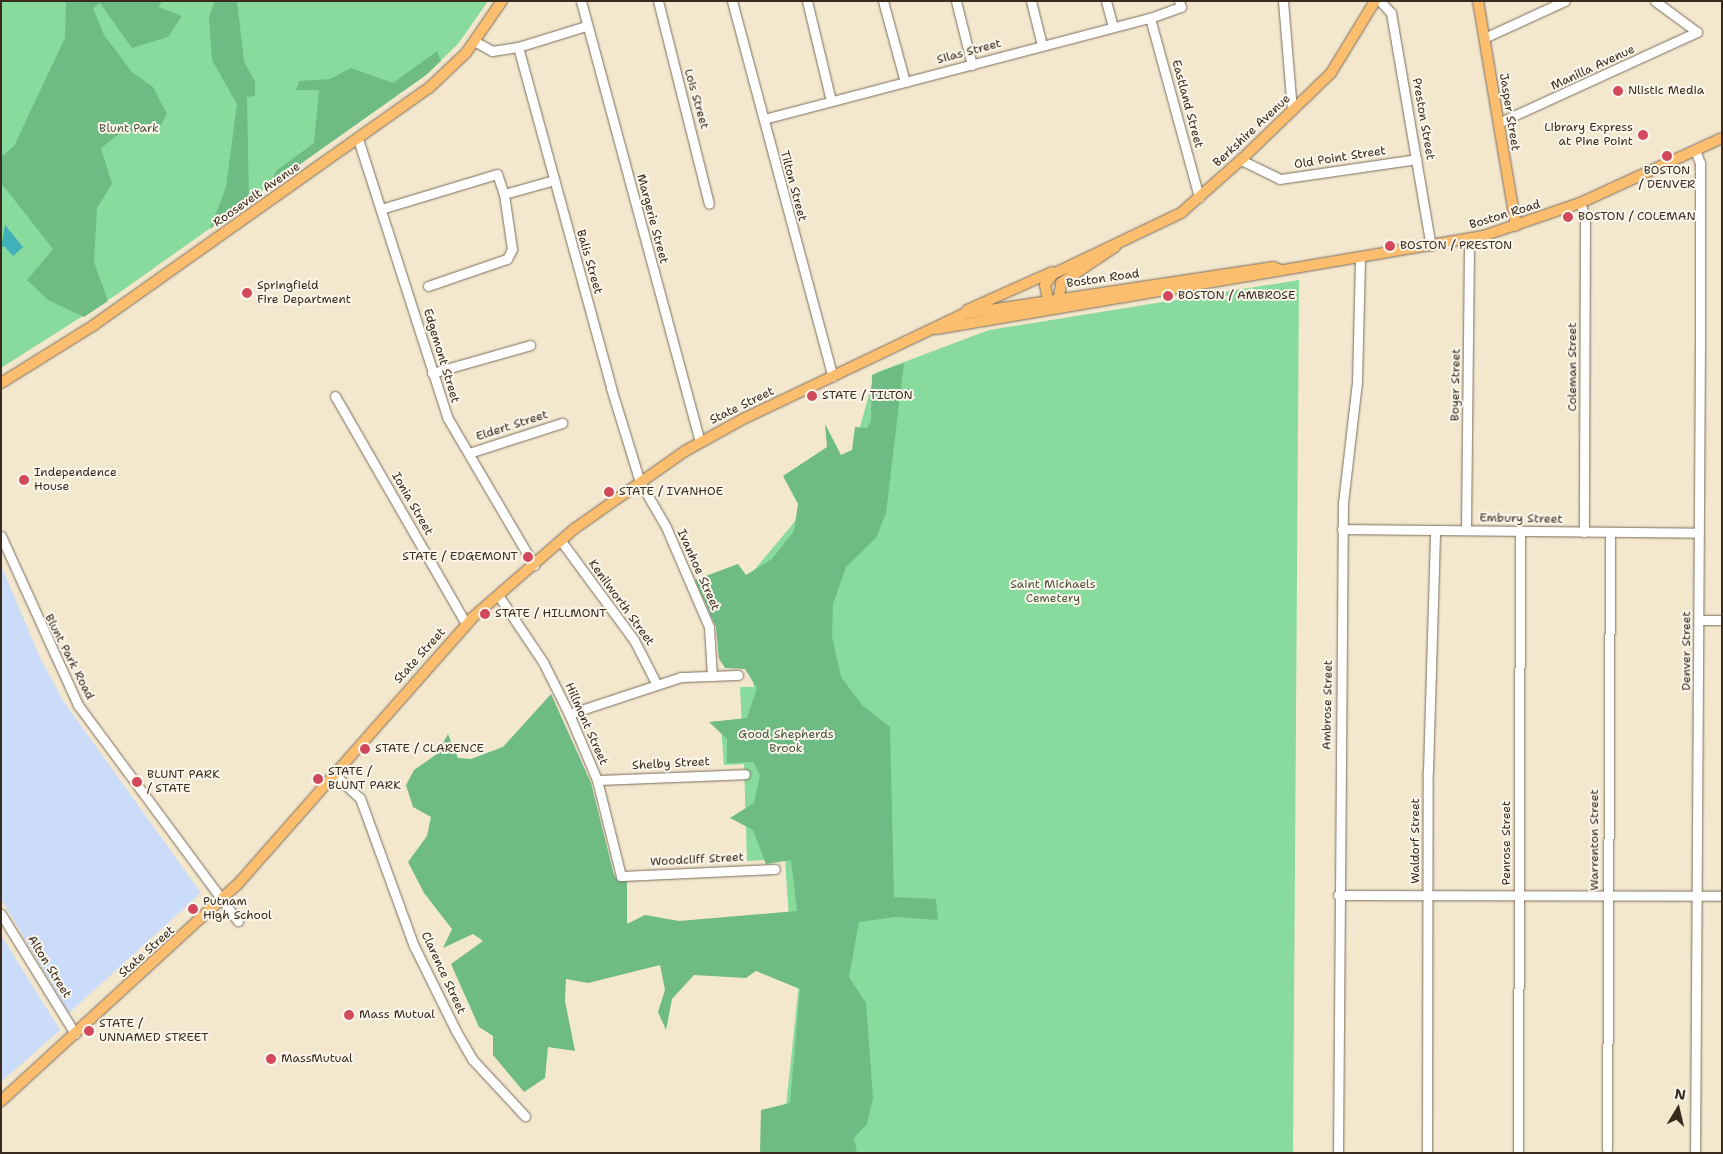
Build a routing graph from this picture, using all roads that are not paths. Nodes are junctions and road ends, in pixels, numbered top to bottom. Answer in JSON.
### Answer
{"nodes":[{"id":1,"x":502,"y":1,"type":"edge"},
{"id":2,"x":581,"y":1,"type":"edge"},
{"id":3,"x":658,"y":1,"type":"edge"},
{"id":4,"x":732,"y":1,"type":"edge"},
{"id":5,"x":807,"y":1,"type":"edge"},
{"id":6,"x":883,"y":1,"type":"edge"},
{"id":7,"x":956,"y":1,"type":"edge"},
{"id":8,"x":1031,"y":1,"type":"edge"},
{"id":9,"x":1106,"y":1,"type":"edge"},
{"id":10,"x":1283,"y":1,"type":"edge"},
{"id":11,"x":1375,"y":1,"type":"edge"},
{"id":12,"x":1380,"y":1,"type":"edge"},
{"id":13,"x":1478,"y":1,"type":"edge"},
{"id":14,"x":1565,"y":1,"type":"edge"},
{"id":15,"x":1655,"y":1,"type":"edge"},
{"id":16,"x":1180,"y":4,"type":"edge"},
{"id":17,"x":1150,"y":18,"type":"junction"},
{"id":18,"x":586,"y":26,"type":"junction"},
{"id":19,"x":1113,"y":27,"type":"junction"},
{"id":20,"x":1484,"y":38,"type":"junction"},
{"id":21,"x":476,"y":42,"type":"junction"},
{"id":22,"x":1042,"y":44,"type":"junction"},
{"id":23,"x":518,"y":47,"type":"junction"},
{"id":24,"x":972,"y":65,"type":"junction"},
{"id":25,"x":906,"y":82,"type":"junction"},
{"id":26,"x":831,"y":102,"type":"junction"},
{"id":27,"x":1292,"y":111,"type":"junction"},
{"id":28,"x":764,"y":119,"type":"junction"},
{"id":29,"x":1498,"y":123,"type":"junction"},
{"id":30,"x":1722,"y":138,"type":"edge"},
{"id":31,"x":358,"y":139,"type":"junction"},
{"id":32,"x":1695,"y":150,"type":"junction"},
{"id":33,"x":1417,"y":159,"type":"junction"},
{"id":34,"x":1241,"y":160,"type":"junction"},
{"id":35,"x":554,"y":180,"type":"junction"},
{"id":36,"x":504,"y":194,"type":"junction"},
{"id":37,"x":1199,"y":197,"type":"junction"},
{"id":38,"x":1580,"y":203,"type":"junction"},
{"id":39,"x":709,"y":204,"type":"dead end"},
{"id":40,"x":381,"y":209,"type":"junction"},
{"id":41,"x":1516,"y":226,"type":"junction"},
{"id":42,"x":1469,"y":240,"type":"junction"},
{"id":43,"x":1115,"y":246,"type":"junction"},
{"id":44,"x":1431,"y":246,"type":"junction"},
{"id":45,"x":1360,"y":258,"type":"junction"},
{"id":46,"x":1060,"y":269,"type":"junction"},
{"id":47,"x":428,"y":286,"type":"dead end"},
{"id":48,"x":1046,"y":299,"type":"junction"},
{"id":49,"x":1056,"y":305,"type":"junction"},
{"id":50,"x":963,"y":314,"type":"junction"},
{"id":51,"x":936,"y":329,"type":"junction"},
{"id":52,"x":530,"y":345,"type":"dead end"},
{"id":53,"x":432,"y":373,"type":"junction"},
{"id":54,"x":833,"y":377,"type":"junction"},
{"id":55,"x":1,"y":383,"type":"edge"},
{"id":56,"x":336,"y":396,"type":"dead end"},
{"id":57,"x":562,"y":423,"type":"dead end"},
{"id":58,"x":700,"y":442,"type":"junction"},
{"id":59,"x":469,"y":453,"type":"junction"},
{"id":60,"x":640,"y":482,"type":"junction"},
{"id":61,"x":1342,"y":529,"type":"junction"},
{"id":62,"x":1435,"y":530,"type":"junction"},
{"id":63,"x":1466,"y":530,"type":"junction"},
{"id":64,"x":1584,"y":532,"type":"junction"},
{"id":65,"x":1610,"y":532,"type":"junction"},
{"id":66,"x":1520,"y":533,"type":"junction"},
{"id":67,"x":1699,"y":533,"type":"junction"},
{"id":68,"x":1,"y":536,"type":"edge"},
{"id":69,"x":561,"y":541,"type":"junction"},
{"id":70,"x":534,"y":565,"type":"junction"},
{"id":71,"x":498,"y":595,"type":"junction"},
{"id":72,"x":1700,"y":620,"type":"junction"},
{"id":73,"x":1722,"y":620,"type":"edge"},
{"id":74,"x":466,"y":624,"type":"junction"},
{"id":75,"x":738,"y":675,"type":"dead end"},
{"id":76,"x":712,"y":676,"type":"junction"},
{"id":77,"x":656,"y":683,"type":"junction"},
{"id":78,"x":570,"y":714,"type":"junction"},
{"id":79,"x":745,"y":774,"type":"dead end"},
{"id":80,"x":335,"y":775,"type":"junction"},
{"id":81,"x":597,"y":780,"type":"junction"},
{"id":82,"x":775,"y":869,"type":"dead end"},
{"id":83,"x":621,"y":876,"type":"joint"},
{"id":84,"x":1428,"y":894,"type":"junction"},
{"id":85,"x":1338,"y":895,"type":"junction"},
{"id":86,"x":1722,"y":896,"type":"edge"},
{"id":87,"x":1520,"y":897,"type":"junction"},
{"id":88,"x":1608,"y":897,"type":"junction"},
{"id":89,"x":1695,"y":897,"type":"junction"},
{"id":90,"x":221,"y":901,"type":"junction"},
{"id":91,"x":1,"y":914,"type":"edge"},
{"id":92,"x":238,"y":921,"type":"dead end"},
{"id":93,"x":75,"y":1034,"type":"junction"},
{"id":94,"x":1,"y":1101,"type":"edge"},
{"id":95,"x":525,"y":1116,"type":"dead end"},
{"id":96,"x":1607,"y":1149,"type":"dead end"},
{"id":97,"x":1338,"y":1153,"type":"edge"},
{"id":98,"x":1427,"y":1153,"type":"edge"},
{"id":99,"x":1518,"y":1153,"type":"edge"},
{"id":100,"x":1696,"y":1153,"type":"edge"}],
"edges":[{"from":1,"to":21,"type":"main road","name":"Roosevelt Avenue"},
{"from":2,"to":18,"type":"street","name":"Margerie Street"},
{"from":3,"to":39,"type":"street","name":"Lois Street"},
{"from":4,"to":28,"type":"street","name":"Tilton Street"},
{"from":5,"to":26,"type":"street"},
{"from":6,"to":25,"type":"street"},
{"from":7,"to":24,"type":"street"},
{"from":8,"to":22,"type":"street"},
{"from":9,"to":19,"type":"street"},
{"from":10,"to":27,"type":"street"},
{"from":11,"to":27,"type":"main road","name":"Berkshire Avenue"},
{"from":12,"to":33,"type":"street","name":"Preston Street"},
{"from":13,"to":20,"type":"main road","name":"Jasper Street"},
{"from":14,"to":20,"type":"street"},
{"from":15,"to":29,"type":"street","name":"Manilla Avenue"},
{"from":16,"to":17,"type":"street","name":"Silas Street"},
{"from":17,"to":19,"type":"street","name":"Silas Street"},
{"from":17,"to":37,"type":"street","name":"Eastland Street"},
{"from":18,"to":23,"type":"street"},
{"from":18,"to":58,"type":"street","name":"Margerie Street"},
{"from":19,"to":22,"type":"street","name":"Silas Street"},
{"from":20,"to":29,"type":"main road","name":"Jasper Street"},
{"from":21,"to":23,"type":"street"},
{"from":21,"to":31,"type":"main road","name":"Roosevelt Avenue"},
{"from":22,"to":24,"type":"street","name":"Silas Street"},
{"from":23,"to":35,"type":"street","name":"Balis Street"},
{"from":24,"to":25,"type":"street","name":"Silas Street"},
{"from":25,"to":26,"type":"street","name":"Silas Street"},
{"from":26,"to":28,"type":"street","name":"Silas Street"},
{"from":27,"to":34,"type":"main road","name":"Berkshire Avenue"},
{"from":28,"to":54,"type":"street","name":"Tilton Street"},
{"from":29,"to":41,"type":"main road","name":"Jasper Street"},
{"from":30,"to":32,"type":"main road","name":"Boston Road"},
{"from":31,"to":40,"type":"street","name":"Edgemont Street"},
{"from":31,"to":55,"type":"main road","name":"Roosevelt Avenue"},
{"from":32,"to":38,"type":"main road","name":"Boston Road"},
{"from":32,"to":67,"type":"street","name":"Denver Street"},
{"from":33,"to":34,"type":"street","name":"Old Point Street"},
{"from":33,"to":44,"type":"street","name":"Preston Street"},
{"from":34,"to":37,"type":"main road","name":"Berkshire Avenue"},
{"from":35,"to":36,"type":"street"},
{"from":35,"to":60,"type":"street","name":"Balis Street"},
{"from":36,"to":40,"type":"street"},
{"from":36,"to":47,"type":"street"},
{"from":37,"to":43,"type":"main road","name":"Berkshire Avenue"},
{"from":38,"to":41,"type":"main road","name":"Boston Road"},
{"from":38,"to":64,"type":"street","name":"Coleman Street"},
{"from":40,"to":53,"type":"street","name":"Edgemont Street"},
{"from":41,"to":42,"type":"main road","name":"Boston Road"},
{"from":42,"to":44,"type":"main road","name":"Boston Road"},
{"from":42,"to":63,"type":"street","name":"Boyer Street"},
{"from":43,"to":46,"type":"main road","name":"Berkshire Avenue"},
{"from":43,"to":49,"type":"main road","name":"Berkshire Avenue"},
{"from":44,"to":45,"type":"main road","name":"Boston Road"},
{"from":45,"to":49,"type":"main road","name":"Boston Road"},
{"from":45,"to":61,"type":"street","name":"Ambrose Street"},
{"from":46,"to":48,"type":"main road","name":"Berkshire Avenue"},
{"from":46,"to":50,"type":"main road"},
{"from":48,"to":49,"type":"main road"},
{"from":48,"to":50,"type":"main road","name":"State Street"},
{"from":49,"to":51,"type":"main road","name":"State Street"},
{"from":50,"to":51,"type":"main road","name":"State Street"},
{"from":51,"to":54,"type":"main road","name":"State Street"},
{"from":52,"to":53,"type":"street"},
{"from":53,"to":59,"type":"street","name":"Edgemont Street"},
{"from":54,"to":58,"type":"main road","name":"State Street"},
{"from":56,"to":74,"type":"street","name":"Ionia Street"},
{"from":57,"to":59,"type":"street","name":"Eldert Street"},
{"from":58,"to":60,"type":"main road","name":"State Street"},
{"from":59,"to":70,"type":"street","name":"Edgemont Street"},
{"from":60,"to":69,"type":"main road","name":"State Street"},
{"from":60,"to":76,"type":"street","name":"Ivanhoe Street"},
{"from":61,"to":62,"type":"street","name":"Embury Street"},
{"from":61,"to":85,"type":"street","name":"Ambrose Street"},
{"from":62,"to":63,"type":"street","name":"Embury Street"},
{"from":62,"to":84,"type":"street","name":"Waldorf Street"},
{"from":63,"to":66,"type":"street","name":"Embury Street"},
{"from":64,"to":65,"type":"street","name":"Embury Street"},
{"from":64,"to":66,"type":"street","name":"Embury Street"},
{"from":65,"to":67,"type":"street","name":"Embury Street"},
{"from":65,"to":88,"type":"street","name":"Warrenton Street"},
{"from":66,"to":87,"type":"street","name":"Penrose Street"},
{"from":67,"to":72,"type":"street","name":"Denver Street"},
{"from":68,"to":90,"type":"street","name":"Blunt Park Road"},
{"from":69,"to":70,"type":"main road","name":"State Street"},
{"from":69,"to":77,"type":"street","name":"Kenilworth Street"},
{"from":70,"to":71,"type":"main road","name":"State Street"},
{"from":71,"to":74,"type":"main road","name":"State Street"},
{"from":71,"to":78,"type":"street","name":"Hillmont Street"},
{"from":72,"to":73,"type":"street"},
{"from":72,"to":89,"type":"street","name":"Denver Street"},
{"from":74,"to":80,"type":"main road","name":"State Street"},
{"from":75,"to":76,"type":"street"},
{"from":76,"to":77,"type":"street"},
{"from":77,"to":78,"type":"street"},
{"from":78,"to":81,"type":"street","name":"Hillmont Street"},
{"from":79,"to":81,"type":"street","name":"Shelby Street"},
{"from":80,"to":90,"type":"main road","name":"State Street"},
{"from":80,"to":95,"type":"street","name":"Clarence Street"},
{"from":81,"to":83,"type":"street","name":"Hillmont Street"},
{"from":82,"to":83,"type":"street","name":"Woodcliff Street"},
{"from":84,"to":85,"type":"street"},
{"from":84,"to":87,"type":"street"},
{"from":84,"to":98,"type":"street","name":"Waldorf Street"},
{"from":85,"to":97,"type":"street","name":"Ambrose Street"},
{"from":86,"to":89,"type":"street"},
{"from":87,"to":88,"type":"street"},
{"from":87,"to":99,"type":"street","name":"Penrose Street"},
{"from":88,"to":89,"type":"street"},
{"from":88,"to":96,"type":"street","name":"Warrenton Street"},
{"from":89,"to":100,"type":"street","name":"Denver Street"},
{"from":90,"to":92,"type":"street","name":"Blunt Park Road"},
{"from":90,"to":93,"type":"main road","name":"State Street"},
{"from":91,"to":93,"type":"street","name":"Alton Street"},
{"from":93,"to":94,"type":"main road","name":"State Street"}]}
